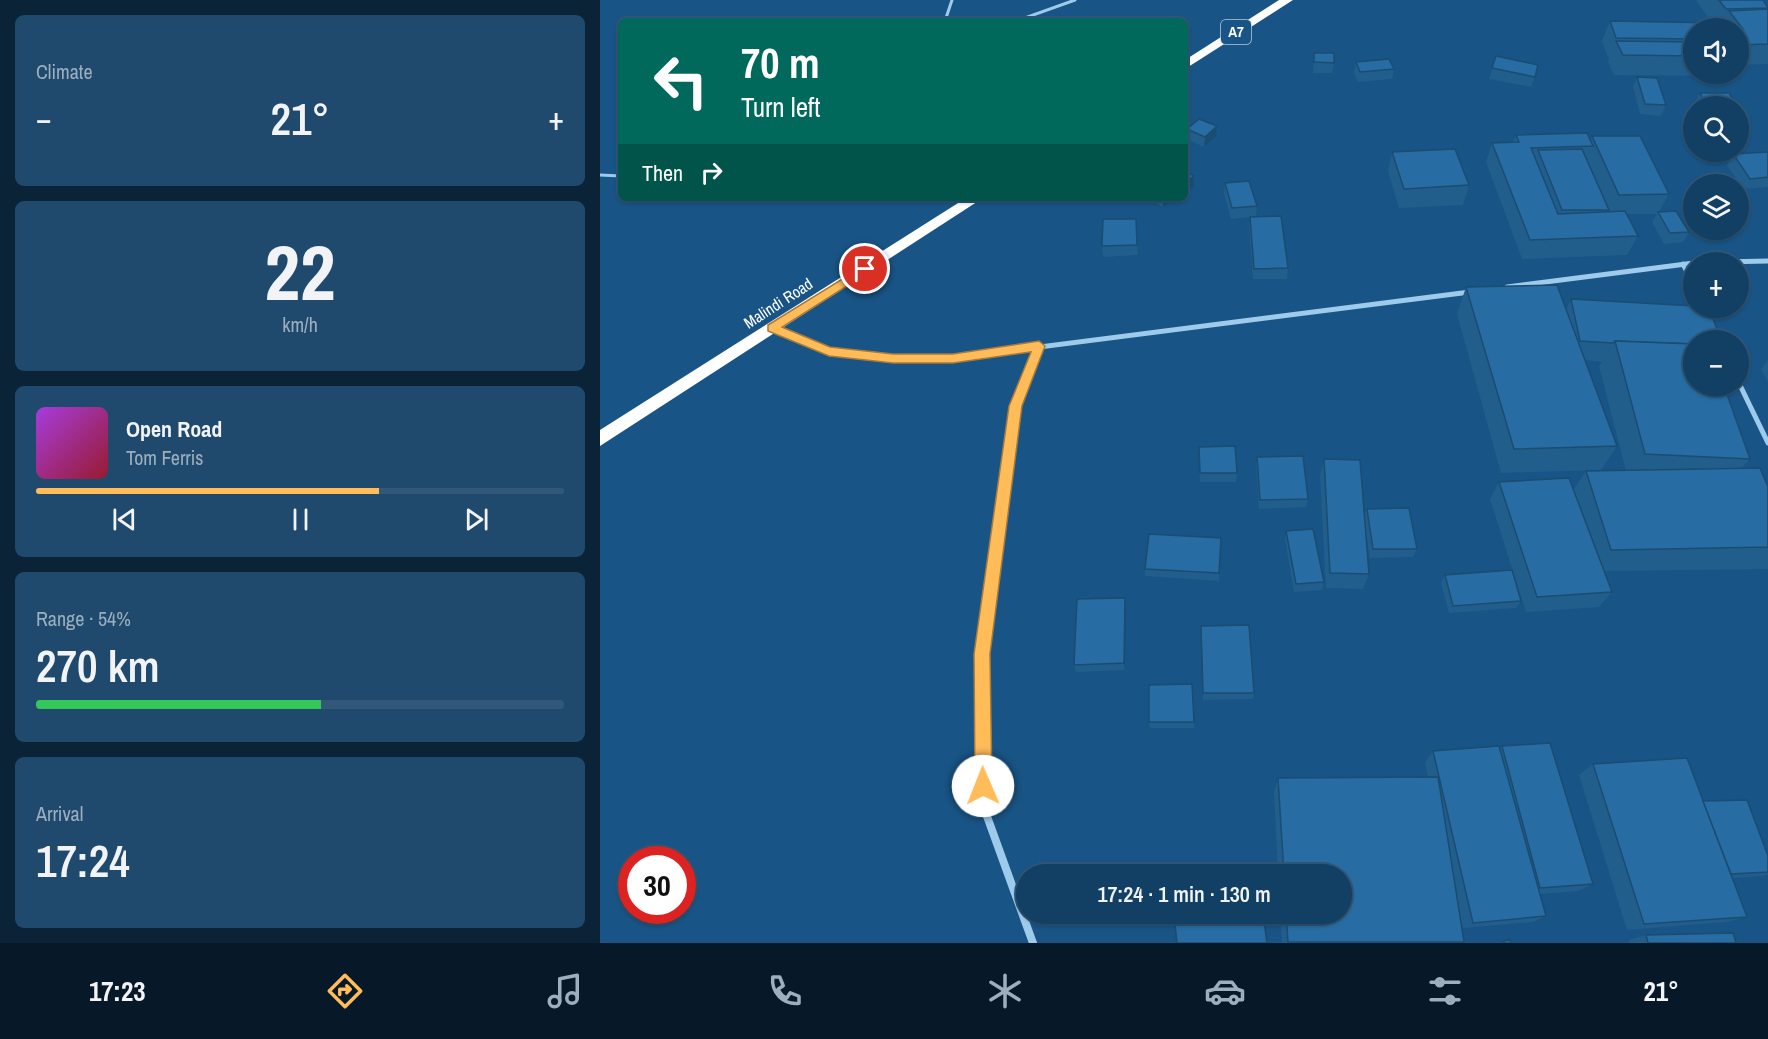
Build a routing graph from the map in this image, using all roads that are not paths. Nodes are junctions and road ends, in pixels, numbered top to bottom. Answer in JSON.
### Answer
{"nodes":[{"id":1,"x":952,"y":0,"type":"edge"},
{"id":2,"x":1075,"y":0,"type":"edge"},
{"id":3,"x":1287,"y":0,"type":"edge"},
{"id":4,"x":946,"y":18,"type":"edge"},
{"id":5,"x":1024,"y":18,"type":"edge"},
{"id":6,"x":1188,"y":63,"type":"edge"},
{"id":7,"x":600,"y":175,"type":"edge"},
{"id":8,"x":618,"y":176,"type":"edge"},
{"id":9,"x":971,"y":201,"type":"edge"},
{"id":10,"x":1749,"y":261,"type":"edge"},
{"id":11,"x":1768,"y":261,"type":"edge"},
{"id":12,"x":1683,"y":264,"type":"edge"},
{"id":13,"x":1496,"y":288,"type":"edge"},
{"id":14,"x":1473,"y":291,"type":"edge"},
{"id":15,"x":772,"y":328,"type":"junction"},
{"id":16,"x":1039,"y":346,"type":"junction"},
{"id":17,"x":1745,"y":396,"type":"edge"},
{"id":18,"x":600,"y":439,"type":"edge"},
{"id":19,"x":1768,"y":443,"type":"edge"},
{"id":20,"x":1033,"y":943,"type":"edge"}],
"edges":[{"from":1,"to":4,"type":"lane"},
{"from":2,"to":5,"type":"lane"},
{"from":3,"to":6,"type":"highway","number":"A7"},
{"from":7,"to":8,"type":"lane"},
{"from":9,"to":15,"type":"highway","name":"Malindi Road"},
{"from":10,"to":11,"type":"street"},
{"from":12,"to":13,"type":"street"},
{"from":14,"to":16,"type":"street"},
{"from":15,"to":16,"type":"street"},
{"from":15,"to":18,"type":"highway","name":"Malindi Road"},
{"from":16,"to":20,"type":"street"},
{"from":17,"to":19,"type":"street"}]}
